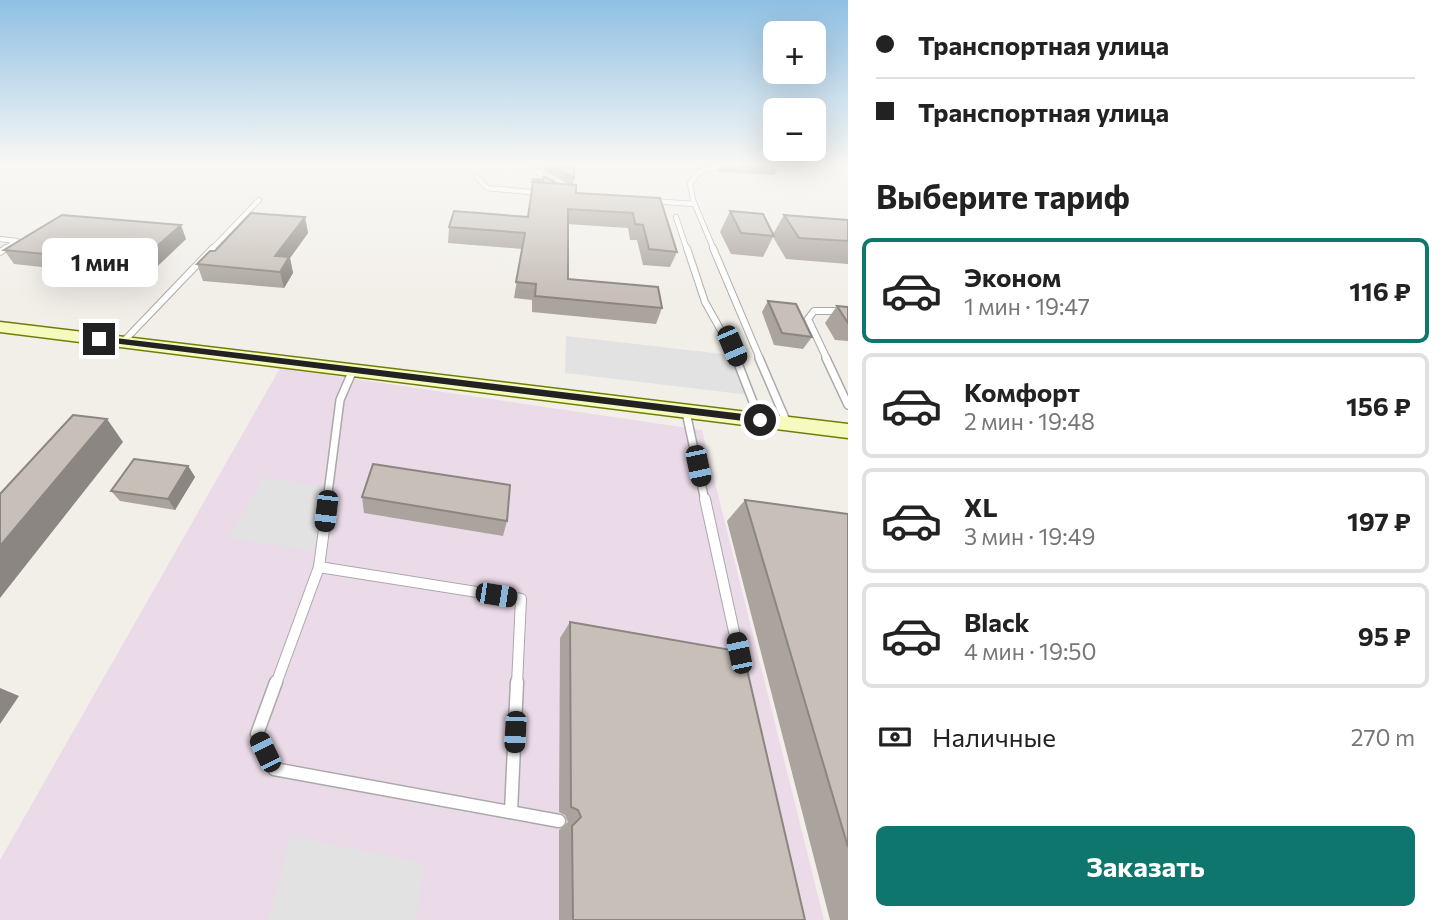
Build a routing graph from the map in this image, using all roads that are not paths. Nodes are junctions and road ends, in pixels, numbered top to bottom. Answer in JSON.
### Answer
{"nodes":[{"id":1,"x":251,"y":208,"type":"edge"},
{"id":2,"x":696,"y":208,"type":"edge"},
{"id":3,"x":676,"y":217,"type":"dead end"},
{"id":4,"x":0,"y":239,"type":"edge"},
{"id":5,"x":0,"y":252,"type":"edge"},
{"id":6,"x":848,"y":311,"type":"edge"},
{"id":7,"x":0,"y":327,"type":"edge"},
{"id":8,"x":124,"y":342,"type":"junction"},
{"id":9,"x":353,"y":370,"type":"junction"},
{"id":10,"x":848,"y":405,"type":"edge"},
{"id":11,"x":686,"y":412,"type":"junction"},
{"id":12,"x":760,"y":420,"type":"junction"},
{"id":13,"x":787,"y":423,"type":"junction"},
{"id":14,"x":848,"y":431,"type":"edge"},
{"id":15,"x":319,"y":567,"type":"junction"},
{"id":16,"x":742,"y":666,"type":"edge"},
{"id":17,"x":511,"y":812,"type":"junction"},
{"id":18,"x":559,"y":821,"type":"dead end"}],
"edges":[{"from":1,"to":8,"type":"lane"},
{"from":2,"to":13,"type":"lane"},
{"from":3,"to":12,"type":"lane"},
{"from":4,"to":5,"type":"lane"},
{"from":6,"to":10,"type":"lane"},
{"from":7,"to":8,"type":"street"},
{"from":8,"to":9,"type":"street"},
{"from":9,"to":11,"type":"street"},
{"from":9,"to":15,"type":"lane"},
{"from":11,"to":12,"type":"street"},
{"from":11,"to":16,"type":"lane"},
{"from":12,"to":13,"type":"street"},
{"from":13,"to":14,"type":"street"},
{"from":15,"to":17,"type":"lane"},
{"from":15,"to":17,"type":"lane"},
{"from":17,"to":18,"type":"lane"}]}
